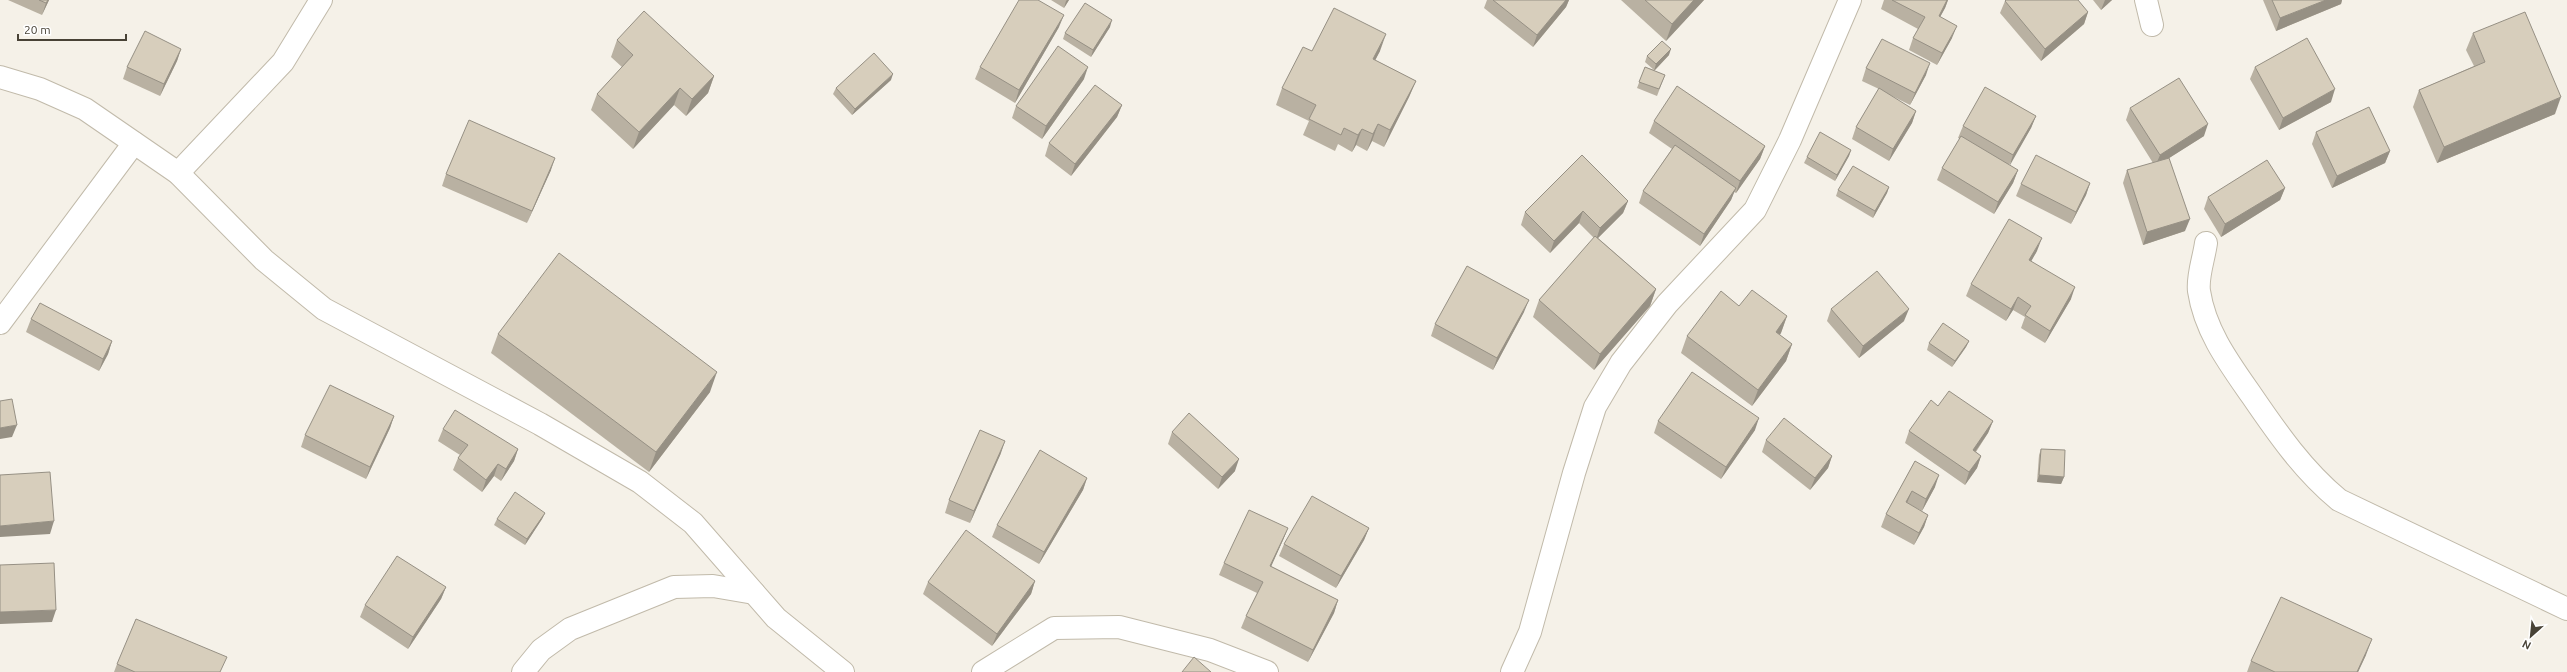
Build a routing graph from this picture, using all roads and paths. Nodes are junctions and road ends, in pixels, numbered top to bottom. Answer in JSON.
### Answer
{"nodes":[{"id":1,"x":321,"y":0,"type":"edge"},
{"id":2,"x":1850,"y":0,"type":"edge"},
{"id":3,"x":2146,"y":0,"type":"edge"},
{"id":4,"x":2152,"y":24,"type":"dead end"},
{"id":5,"x":0,"y":77,"type":"edge"},
{"id":6,"x":134,"y":143,"type":"junction"},
{"id":7,"x":178,"y":173,"type":"junction"},
{"id":8,"x":2206,"y":243,"type":"dead end"},
{"id":9,"x":0,"y":323,"type":"edge"},
{"id":10,"x":754,"y":593,"type":"junction"},
{"id":11,"x":2567,"y":608,"type":"edge"},
{"id":12,"x":524,"y":672,"type":"edge"},
{"id":13,"x":843,"y":672,"type":"edge"},
{"id":14,"x":983,"y":672,"type":"edge"},
{"id":15,"x":1267,"y":672,"type":"edge"},
{"id":16,"x":1512,"y":672,"type":"edge"}],
"edges":[{"from":1,"to":7,"type":"street"},
{"from":2,"to":16,"type":"street"},
{"from":3,"to":4,"type":"street"},
{"from":5,"to":6,"type":"street"},
{"from":6,"to":7,"type":"street"},
{"from":6,"to":9,"type":"street"},
{"from":7,"to":10,"type":"street"},
{"from":8,"to":11,"type":"street"},
{"from":10,"to":12,"type":"street"},
{"from":10,"to":13,"type":"street"},
{"from":14,"to":15,"type":"street"}]}
